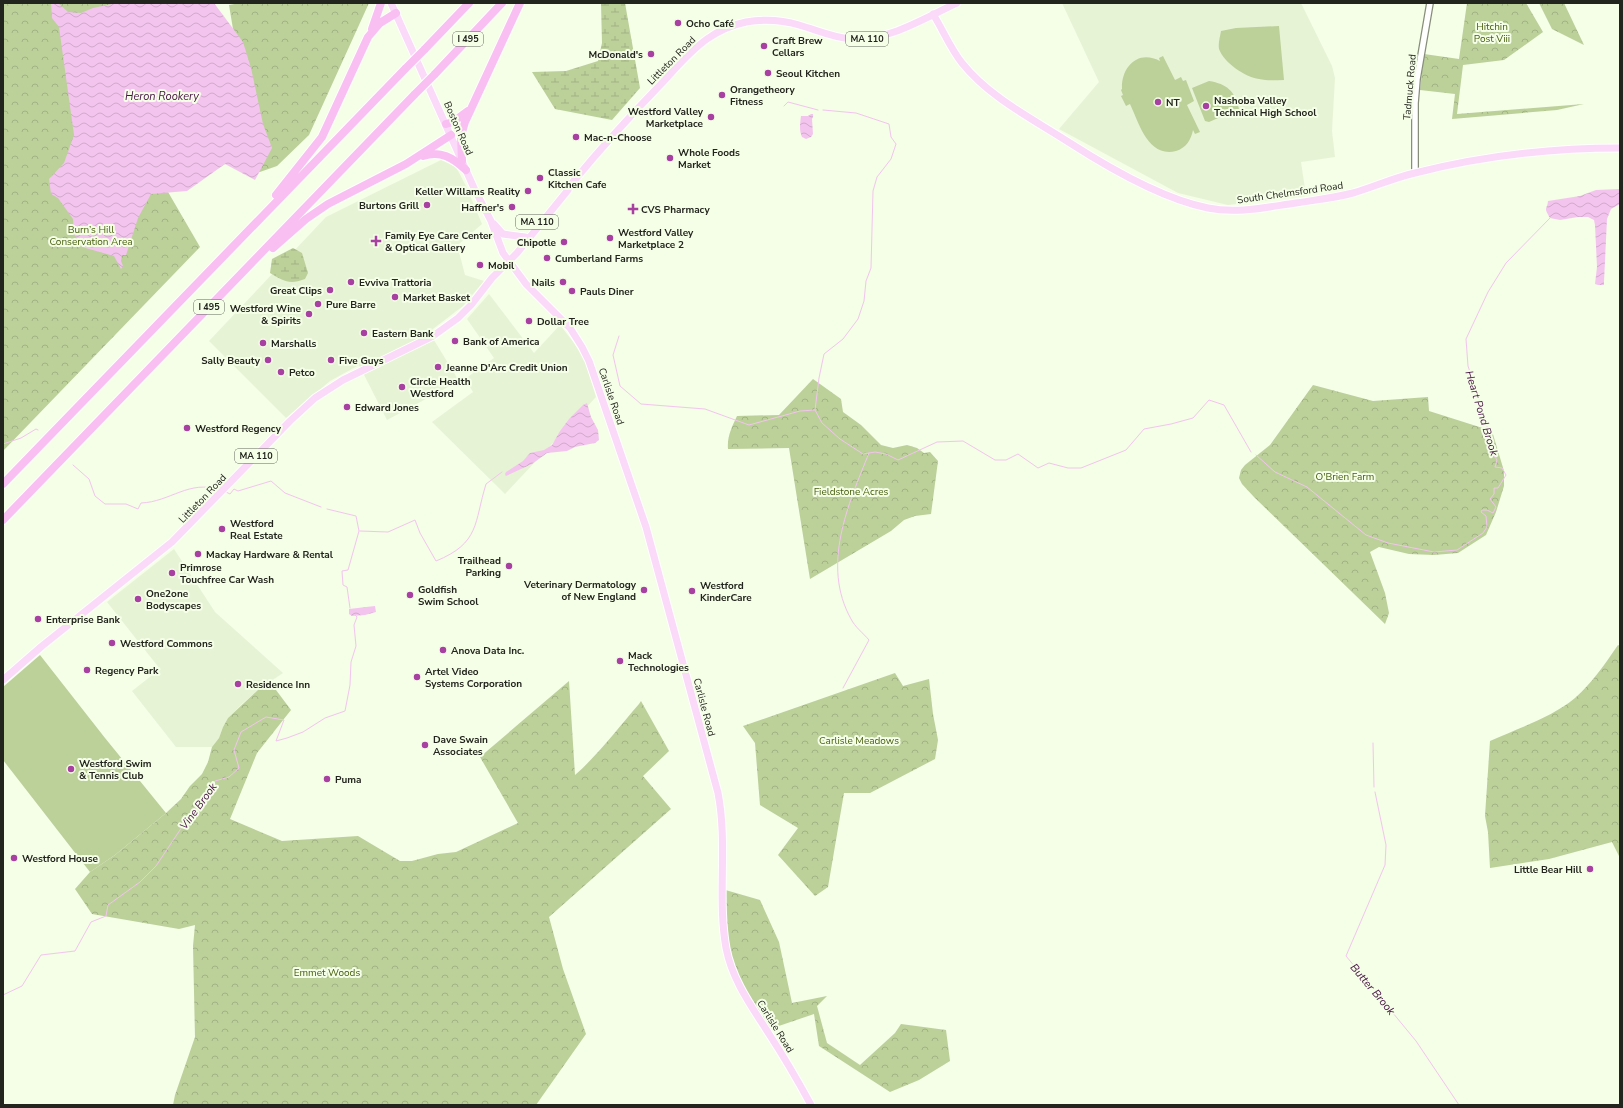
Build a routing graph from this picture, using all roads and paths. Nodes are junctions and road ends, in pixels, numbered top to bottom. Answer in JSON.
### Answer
{"nodes":[{"id":1,"x":381,"y":3,"type":"edge"},
{"id":2,"x":391,"y":3,"type":"edge"},
{"id":3,"x":469,"y":3,"type":"edge"},
{"id":4,"x":502,"y":3,"type":"edge"},
{"id":5,"x":520,"y":3,"type":"edge"},
{"id":6,"x":957,"y":3,"type":"edge"},
{"id":7,"x":1430,"y":3,"type":"edge"},
{"id":8,"x":396,"y":13,"type":"junction"},
{"id":9,"x":933,"y":14,"type":"junction"},
{"id":10,"x":370,"y":35,"type":"junction"},
{"id":11,"x":471,"y":108,"type":"junction"},
{"id":12,"x":446,"y":124,"type":"junction"},
{"id":13,"x":451,"y":135,"type":"junction"},
{"id":14,"x":1620,"y":148,"type":"edge"},
{"id":15,"x":411,"y":160,"type":"junction"},
{"id":16,"x":462,"y":161,"type":"junction"},
{"id":17,"x":466,"y":170,"type":"junction"},
{"id":18,"x":1415,"y":173,"type":"junction"},
{"id":19,"x":570,"y":185,"type":"junction"},
{"id":20,"x":491,"y":221,"type":"junction"},
{"id":21,"x":250,"y":230,"type":"junction"},
{"id":22,"x":525,"y":237,"type":"junction"},
{"id":23,"x":508,"y":261,"type":"junction"},
{"id":24,"x":247,"y":268,"type":"junction"},
{"id":25,"x":3,"y":484,"type":"edge"},
{"id":26,"x":3,"y":520,"type":"edge"},
{"id":27,"x":3,"y":680,"type":"edge"},
{"id":28,"x":811,"y":1105,"type":"edge"}],
"edges":[{"from":1,"to":10,"type":"highway"},
{"from":2,"to":8,"type":"main road","name":"Boston Road"},
{"from":3,"to":21,"type":"highway","number":"I 495","bridge":true},
{"from":4,"to":24,"type":"highway","number":"I 495","bridge":true},
{"from":5,"to":11,"type":"highway"},
{"from":6,"to":9,"type":"main road","name":"Littleton Road","number":"MA 110"},
{"from":7,"to":18,"type":"street","name":"Tadmuck Road"},
{"from":8,"to":10,"type":"highway"},
{"from":8,"to":12,"type":"main road","name":"Boston Road"},
{"from":9,"to":18,"type":"main road","name":"South Chelmsford Road"},
{"from":9,"to":19,"type":"main road","name":"Littleton Road","number":"MA 110"},
{"from":10,"to":21,"type":"highway"},
{"from":11,"to":12,"type":"highway"},
{"from":11,"to":16,"type":"highway"},
{"from":12,"to":13,"type":"main road","name":"Boston Road"},
{"from":13,"to":15,"type":"highway"},
{"from":13,"to":16,"type":"main road","name":"Boston Road"},
{"from":14,"to":18,"type":"main road","name":"South Chelmsford Road"},
{"from":15,"to":17,"type":"highway"},
{"from":15,"to":24,"type":"highway"},
{"from":16,"to":17,"type":"main road","name":"Boston Road"},
{"from":17,"to":20,"type":"main road","name":"Boston Road"},
{"from":19,"to":22,"type":"main road","name":"Littleton Road","number":"MA 110"},
{"from":19,"to":23,"type":"main road","name":"Littleton Road","number":"MA 110"},
{"from":20,"to":22,"type":"main road"},
{"from":20,"to":23,"type":"main road","name":"Boston Road"},
{"from":21,"to":25,"type":"highway","number":"I 495"},
{"from":22,"to":23,"type":"main road","name":"Littleton Road","number":"MA 110"},
{"from":23,"to":27,"type":"main road","name":"Littleton Road","number":"MA 110"},
{"from":23,"to":28,"type":"main road","name":"Carlisle Road"},
{"from":24,"to":26,"type":"highway","number":"I 495"}]}
